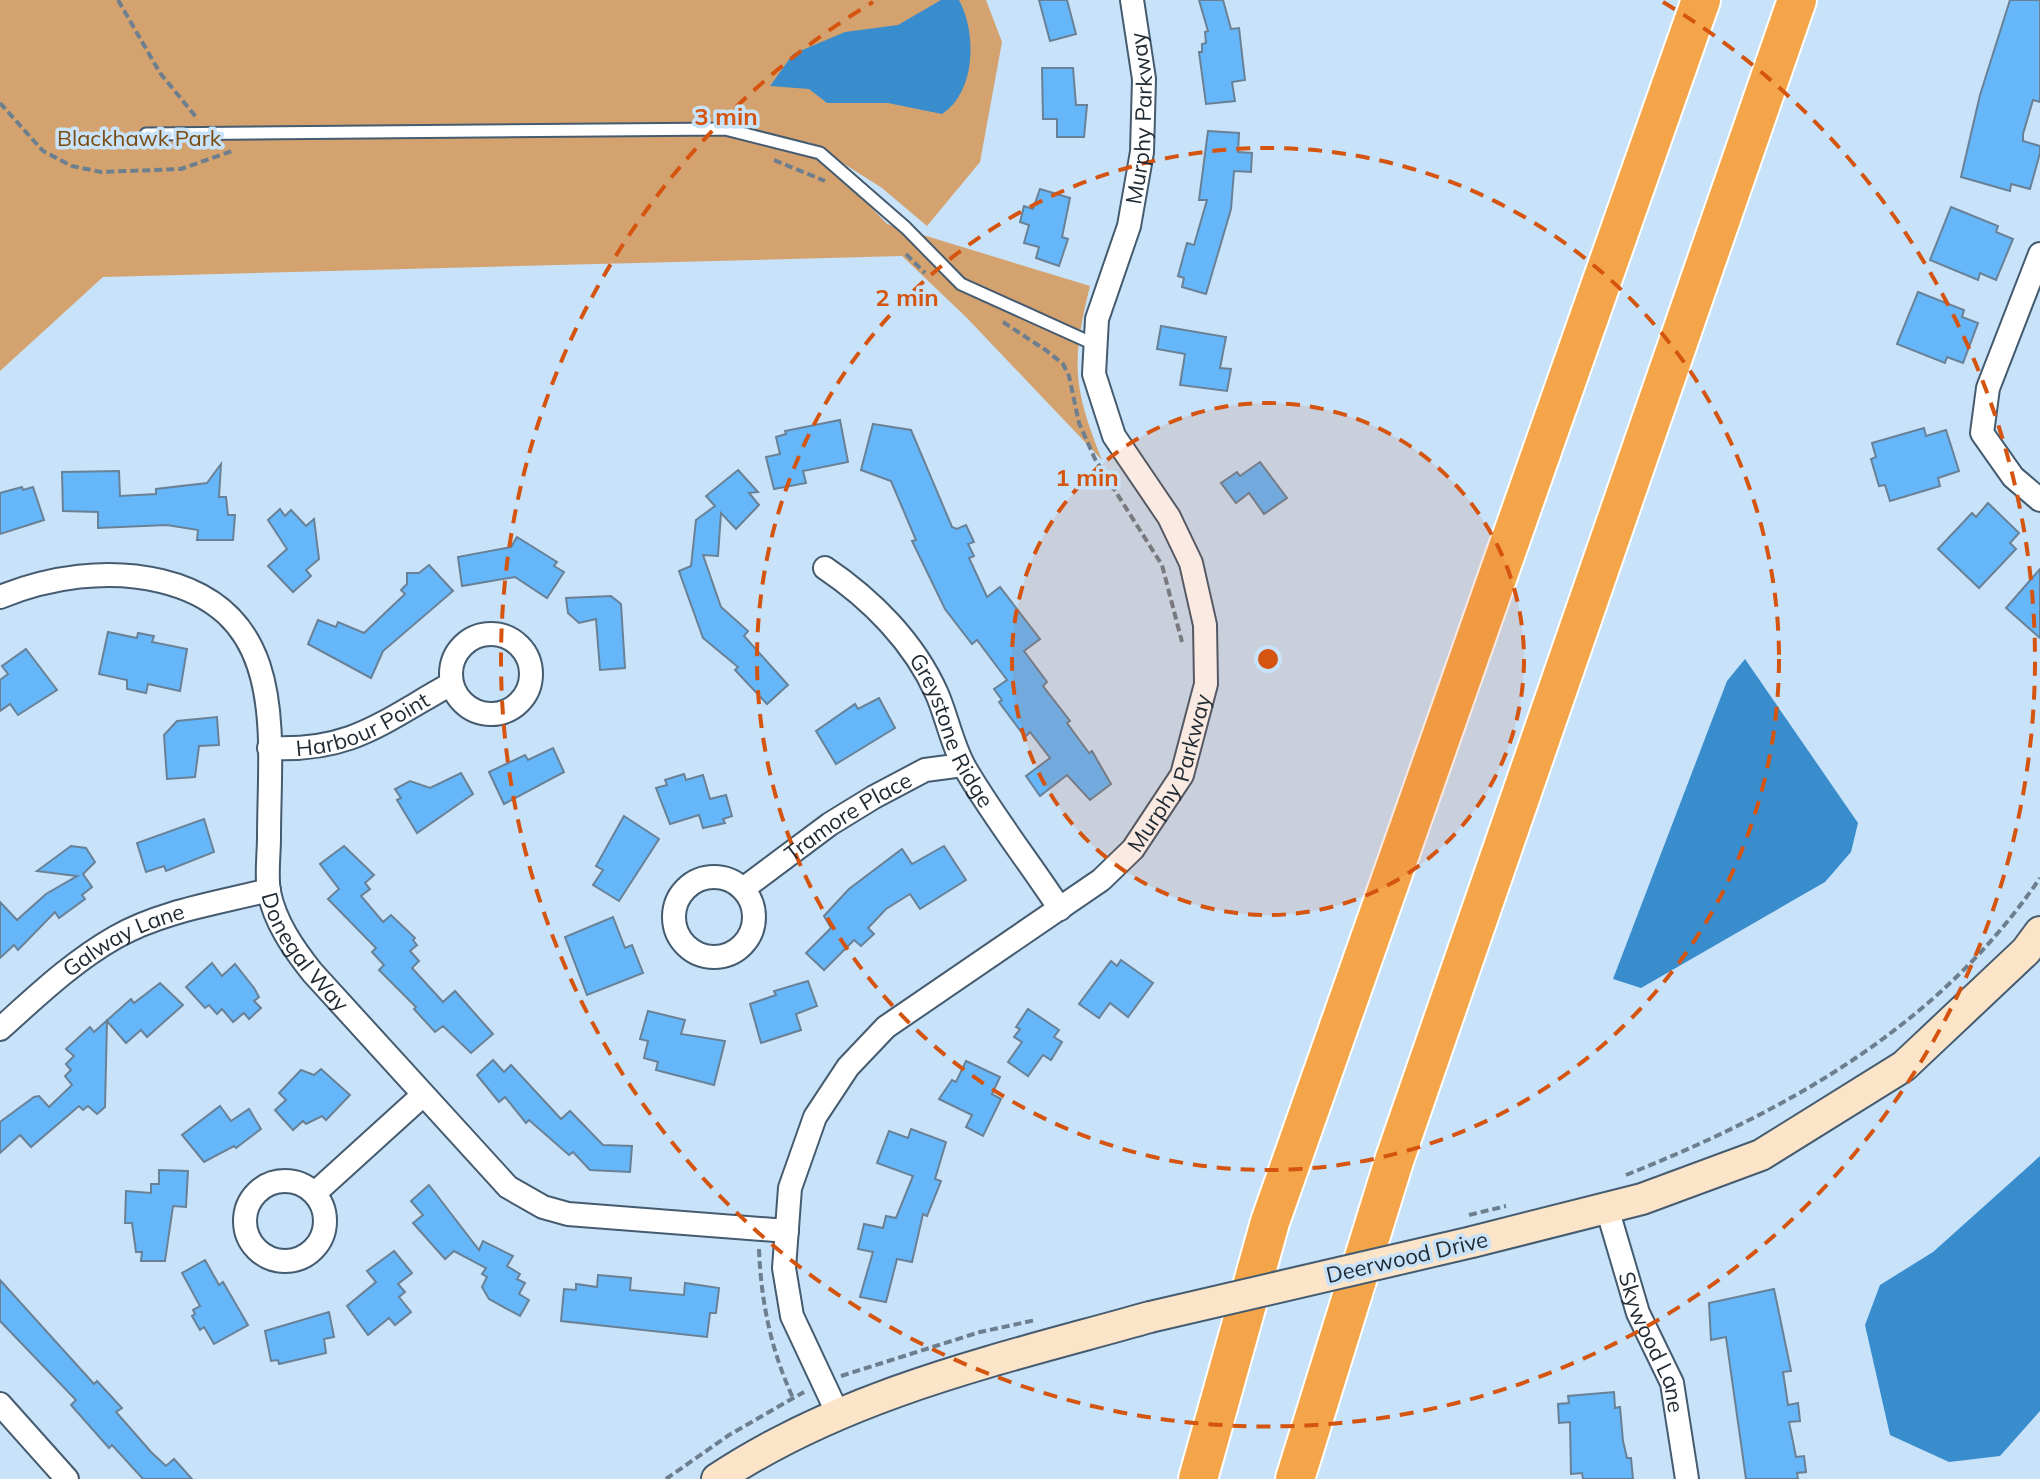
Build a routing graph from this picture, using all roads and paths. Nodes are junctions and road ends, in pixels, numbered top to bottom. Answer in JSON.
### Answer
{"nodes":[{"id":1,"x":118,"y":0,"type":"edge"},
{"id":2,"x":1132,"y":0,"type":"edge"},
{"id":3,"x":1701,"y":0,"type":"edge"},
{"id":4,"x":1797,"y":0,"type":"edge"},
{"id":5,"x":0,"y":103,"type":"edge"},
{"id":6,"x":209,"y":133,"type":"junction"},
{"id":7,"x":146,"y":134,"type":"dead end"},
{"id":8,"x":243,"y":150,"type":"dead end"},
{"id":9,"x":766,"y":156,"type":"dead end"},
{"id":10,"x":827,"y":183,"type":"dead end"},
{"id":11,"x":901,"y":249,"type":"dead end"},
{"id":12,"x":2040,"y":254,"type":"edge"},
{"id":13,"x":930,"y":277,"type":"dead end"},
{"id":14,"x":998,"y":319,"type":"dead end"},
{"id":15,"x":1096,"y":345,"type":"junction"},
{"id":16,"x":2040,"y":500,"type":"edge"},
{"id":17,"x":825,"y":568,"type":"dead end"},
{"id":18,"x":0,"y":597,"type":"edge"},
{"id":19,"x":1182,"y":654,"type":"dead end"},
{"id":20,"x":451,"y":684,"type":"dead end"},
{"id":21,"x":269,"y":748,"type":"junction"},
{"id":22,"x":963,"y":765,"type":"junction"},
{"id":23,"x":2040,"y":878,"type":"edge"},
{"id":24,"x":743,"y":889,"type":"dead end"},
{"id":25,"x":269,"y":890,"type":"junction"},
{"id":26,"x":1060,"y":909,"type":"junction"},
{"id":27,"x":2040,"y":932,"type":"edge"},
{"id":28,"x":0,"y":1029,"type":"edge"},
{"id":29,"x":423,"y":1095,"type":"junction"},
{"id":30,"x":1618,"y":1178,"type":"dead end"},
{"id":31,"x":315,"y":1193,"type":"dead end"},
{"id":32,"x":1520,"y":1203,"type":"dead end"},
{"id":33,"x":1506,"y":1206,"type":"dead end"},
{"id":34,"x":1607,"y":1208,"type":"junction"},
{"id":35,"x":759,"y":1229,"type":"junction"},
{"id":36,"x":787,"y":1231,"type":"junction"},
{"id":37,"x":793,"y":1398,"type":"dead end"},
{"id":38,"x":0,"y":1404,"type":"edge"},
{"id":39,"x":837,"y":1412,"type":"junction"},
{"id":40,"x":67,"y":1479,"type":"edge"},
{"id":41,"x":717,"y":1479,"type":"edge"},
{"id":42,"x":1198,"y":1479,"type":"edge"},
{"id":43,"x":1295,"y":1479,"type":"edge"},
{"id":44,"x":1687,"y":1479,"type":"edge"}],
"edges":[{"from":1,"to":6,"type":"path"},
{"from":2,"to":15,"type":"street","name":"Murphy Parkway"},
{"from":3,"to":42,"type":"highway"},
{"from":4,"to":43,"type":"highway"},
{"from":5,"to":8,"type":"path"},
{"from":6,"to":7,"type":"lane"},
{"from":6,"to":15,"type":"lane"},
{"from":9,"to":10,"type":"path"},
{"from":11,"to":13,"type":"path"},
{"from":12,"to":16,"type":"street"},
{"from":14,"to":19,"type":"path"},
{"from":15,"to":26,"type":"street","name":"Murphy Parkway"},
{"from":17,"to":22,"type":"street","name":"Greystone Ridge"},
{"from":18,"to":21,"type":"street","name":"Donegal Way"},
{"from":20,"to":21,"type":"street","name":"Harbour Point"},
{"from":21,"to":25,"type":"street","name":"Donegal Way"},
{"from":22,"to":24,"type":"street","name":"Tramore Place"},
{"from":22,"to":26,"type":"street","name":"Greystone Ridge"},
{"from":23,"to":30,"type":"path"},
{"from":25,"to":28,"type":"street","name":"Galway Lane"},
{"from":25,"to":29,"type":"street","name":"Donegal Way"},
{"from":26,"to":36,"type":"street","name":"Murphy Parkway"},
{"from":27,"to":34,"type":"street","name":"Deerwood Drive"},
{"from":29,"to":31,"type":"street"},
{"from":29,"to":35,"type":"street","name":"Donegal Way"},
{"from":32,"to":33,"type":"path"},
{"from":34,"to":39,"type":"street","name":"Deerwood Drive","bridge":true},
{"from":34,"to":44,"type":"street","name":"Skywood Lane"},
{"from":35,"to":36,"type":"street","name":"Donegal Way"},
{"from":35,"to":37,"type":"path"},
{"from":36,"to":39,"type":"street","name":"Murphy Parkway"},
{"from":38,"to":40,"type":"street"},
{"from":39,"to":41,"type":"street","name":"Deerwood Drive"}]}
